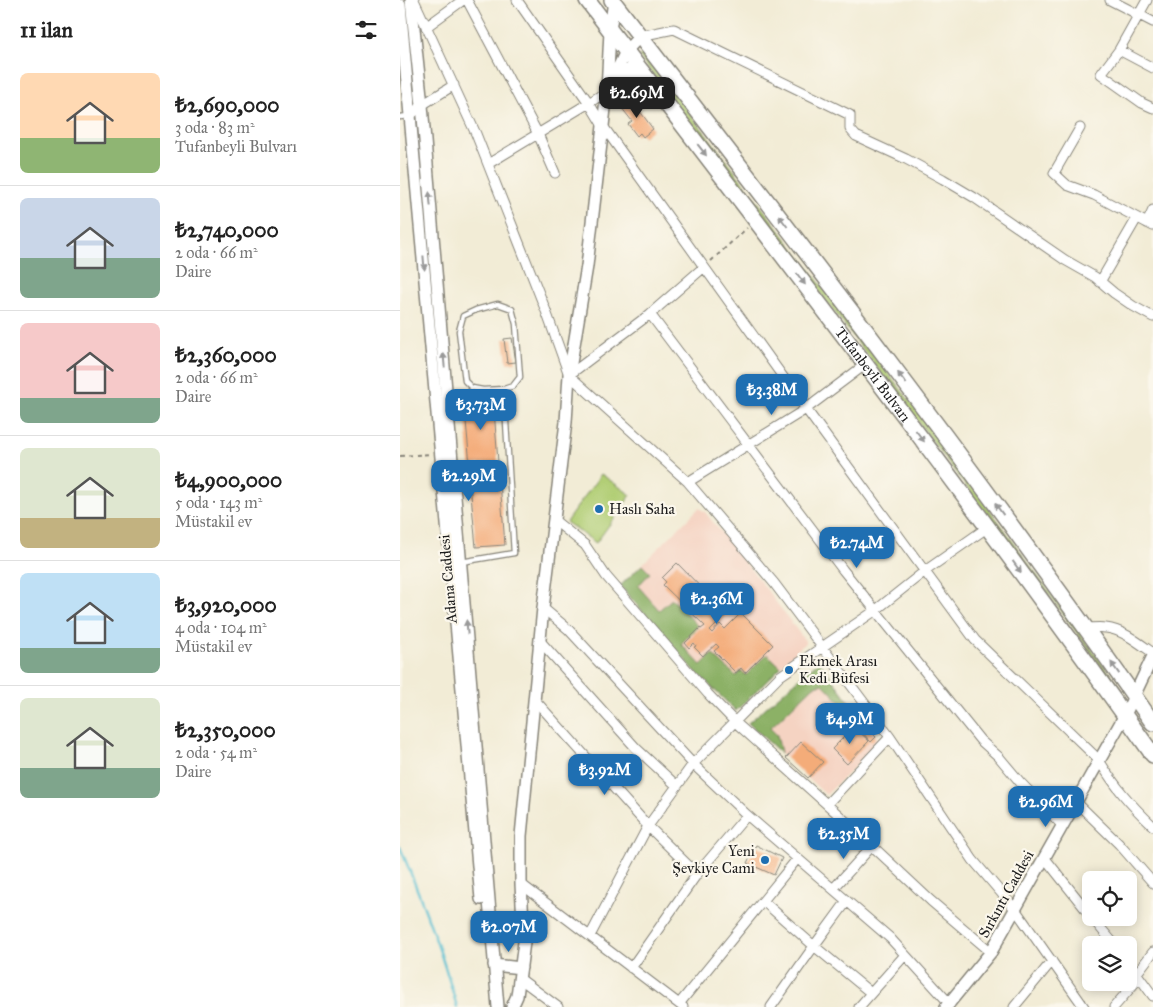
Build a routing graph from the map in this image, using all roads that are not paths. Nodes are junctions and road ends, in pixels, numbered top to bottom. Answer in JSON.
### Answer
{"nodes":[{"id":1,"x":412,"y":0,"type":"edge"},
{"id":2,"x":465,"y":0,"type":"edge"},
{"id":3,"x":517,"y":0,"type":"edge"},
{"id":4,"x":587,"y":0,"type":"edge"},
{"id":5,"x":1110,"y":0,"type":"edge"},
{"id":6,"x":1147,"y":0,"type":"edge"},
{"id":7,"x":613,"y":1,"type":"edge"},
{"id":8,"x":400,"y":5,"type":"edge"},
{"id":9,"x":1139,"y":15,"type":"junction"},
{"id":10,"x":1153,"y":22,"type":"edge"},
{"id":11,"x":426,"y":27,"type":"junction"},
{"id":12,"x":610,"y":31,"type":"junction"},
{"id":13,"x":640,"y":36,"type":"junction"},
{"id":14,"x":1119,"y":50,"type":"junction"},
{"id":15,"x":626,"y":51,"type":"junction"},
{"id":16,"x":1153,"y":68,"type":"edge"},
{"id":17,"x":642,"y":72,"type":"junction"},
{"id":18,"x":454,"y":85,"type":"junction"},
{"id":19,"x":607,"y":91,"type":"junction"},
{"id":20,"x":589,"y":103,"type":"junction"},
{"id":21,"x":422,"y":104,"type":"junction"},
{"id":22,"x":1153,"y":108,"type":"edge"},
{"id":23,"x":405,"y":116,"type":"edge"},
{"id":24,"x":603,"y":126,"type":"junction"},
{"id":25,"x":1080,"y":128,"type":"dead end"},
{"id":26,"x":538,"y":134,"type":"junction"},
{"id":27,"x":488,"y":164,"type":"junction"},
{"id":28,"x":556,"y":172,"type":"dead end"},
{"id":29,"x":1153,"y":210,"type":"edge"},
{"id":30,"x":1137,"y":218,"type":"junction"},
{"id":31,"x":1150,"y":225,"type":"edge"},
{"id":32,"x":704,"y":267,"type":"junction"},
{"id":33,"x":1100,"y":282,"type":"junction"},
{"id":34,"x":650,"y":314,"type":"junction"},
{"id":35,"x":1153,"y":317,"type":"edge"},
{"id":36,"x":866,"y":364,"type":"junction"},
{"id":37,"x":569,"y":375,"type":"junction"},
{"id":38,"x":504,"y":390,"type":"junction"},
{"id":39,"x":806,"y":408,"type":"junction"},
{"id":40,"x":749,"y":445,"type":"junction"},
{"id":41,"x":688,"y":482,"type":"junction"},
{"id":42,"x":554,"y":520,"type":"junction"},
{"id":43,"x":988,"y":527,"type":"junction"},
{"id":44,"x":461,"y":562,"type":"junction"},
{"id":45,"x":925,"y":571,"type":"junction"},
{"id":46,"x":543,"y":608,"type":"junction"},
{"id":47,"x":876,"y":610,"type":"junction"},
{"id":48,"x":1086,"y":628,"type":"junction"},
{"id":49,"x":540,"y":641,"type":"junction"},
{"id":50,"x":822,"y":647,"type":"junction"},
{"id":51,"x":1153,"y":655,"type":"edge"},
{"id":52,"x":1135,"y":696,"type":"junction"},
{"id":53,"x":534,"y":699,"type":"junction"},
{"id":54,"x":1125,"y":715,"type":"junction"},
{"id":55,"x":735,"y":722,"type":"junction"},
{"id":56,"x":1153,"y":722,"type":"edge"},
{"id":57,"x":890,"y":737,"type":"junction"},
{"id":58,"x":1153,"y":755,"type":"edge"},
{"id":59,"x":1099,"y":760,"type":"junction"},
{"id":60,"x":693,"y":764,"type":"junction"},
{"id":61,"x":677,"y":786,"type":"junction"},
{"id":62,"x":1076,"y":802,"type":"junction"},
{"id":63,"x":827,"y":804,"type":"junction"},
{"id":64,"x":747,"y":815,"type":"junction"},
{"id":65,"x":1062,"y":825,"type":"junction"},
{"id":66,"x":648,"y":826,"type":"junction"},
{"id":67,"x":1153,"y":826,"type":"edge"},
{"id":68,"x":872,"y":846,"type":"junction"},
{"id":69,"x":1044,"y":857,"type":"junction"},
{"id":70,"x":797,"y":859,"type":"junction"},
{"id":71,"x":697,"y":874,"type":"junction"},
{"id":72,"x":1153,"y":883,"type":"edge"},
{"id":73,"x":521,"y":884,"type":"junction"},
{"id":74,"x":833,"y":889,"type":"junction"},
{"id":75,"x":763,"y":900,"type":"junction"},
{"id":76,"x":847,"y":901,"type":"junction"},
{"id":77,"x":1082,"y":904,"type":"edge"},
{"id":78,"x":1015,"y":910,"type":"junction"},
{"id":79,"x":1099,"y":926,"type":"edge"},
{"id":80,"x":590,"y":936,"type":"junction"},
{"id":81,"x":1107,"y":936,"type":"edge"},
{"id":82,"x":814,"y":946,"type":"junction"},
{"id":83,"x":991,"y":952,"type":"junction"},
{"id":84,"x":1153,"y":952,"type":"edge"},
{"id":85,"x":905,"y":955,"type":"junction"},
{"id":86,"x":1052,"y":961,"type":"junction"},
{"id":87,"x":494,"y":965,"type":"junction"},
{"id":88,"x":631,"y":968,"type":"junction"},
{"id":89,"x":520,"y":973,"type":"junction"},
{"id":90,"x":1137,"y":974,"type":"joint"},
{"id":91,"x":1128,"y":991,"type":"edge"},
{"id":92,"x":871,"y":993,"type":"junction"},
{"id":93,"x":1153,"y":996,"type":"edge"},
{"id":94,"x":681,"y":1006,"type":"edge"},
{"id":95,"x":948,"y":1006,"type":"edge"},
{"id":96,"x":490,"y":1007,"type":"edge"},
{"id":97,"x":498,"y":1007,"type":"edge"},
{"id":98,"x":512,"y":1007,"type":"edge"},
{"id":99,"x":558,"y":1007,"type":"edge"},
{"id":100,"x":772,"y":1007,"type":"edge"},
{"id":101,"x":859,"y":1007,"type":"edge"},
{"id":102,"x":1014,"y":1007,"type":"edge"},
{"id":103,"x":1084,"y":1007,"type":"edge"},
{"id":104,"x":1114,"y":1007,"type":"edge"}],
"edges":[{"from":1,"to":11,"type":"street"},
{"from":1,"to":21,"type":"main road","name":"Adana Caddesi"},
{"from":2,"to":11,"type":"street"},
{"from":2,"to":26,"type":"street"},
{"from":3,"to":20,"type":"street"},
{"from":4,"to":12,"type":"highway","name":"Tufanbeyli Bulvarı"},
{"from":5,"to":9,"type":"street"},
{"from":6,"to":9,"type":"street"},
{"from":7,"to":12,"type":"main road"},
{"from":7,"to":13,"type":"highway","name":"Tufanbeyli Bulvarı"},
{"from":8,"to":23,"type":"main road"},
{"from":9,"to":10,"type":"street"},
{"from":9,"to":14,"type":"street"},
{"from":11,"to":18,"type":"street"},
{"from":12,"to":15,"type":"highway","name":"Tufanbeyli Bulvarı"},
{"from":12,"to":19,"type":"main road"},
{"from":13,"to":15,"type":"main road"},
{"from":13,"to":33,"type":"street"},
{"from":48,"to":13,"type":"highway","name":"Tufanbeyli Bulvarı","one_way":true},
{"from":14,"to":16,"type":"street"},
{"from":14,"to":22,"type":"street"},
{"from":15,"to":17,"type":"highway","name":"Tufanbeyli Bulvarı"},
{"from":15,"to":19,"type":"main road"},
{"from":17,"to":19,"type":"highway"},
{"from":17,"to":36,"type":"highway","name":"Tufanbeyli Bulvarı","one_way":true},
{"from":18,"to":21,"type":"street"},
{"from":18,"to":27,"type":"street"},
{"from":19,"to":20,"type":"street"},
{"from":19,"to":24,"type":"main road"},
{"from":20,"to":24,"type":"street"},
{"from":20,"to":26,"type":"street"},
{"from":21,"to":23,"type":"street"},
{"from":44,"to":21,"type":"main road","name":"Adana Caddesi","one_way":true},
{"from":23,"to":96,"type":"main road","one_way":true},
{"from":24,"to":32,"type":"street"},
{"from":24,"to":37,"type":"main road"},
{"from":25,"to":30,"type":"street"},
{"from":26,"to":27,"type":"street"},
{"from":26,"to":28,"type":"street"},
{"from":27,"to":37,"type":"street"},
{"from":29,"to":31,"type":"street"},
{"from":30,"to":31,"type":"street"},
{"from":30,"to":33,"type":"street"},
{"from":32,"to":34,"type":"street"},
{"from":32,"to":39,"type":"street"},
{"from":33,"to":35,"type":"street"},
{"from":34,"to":37,"type":"street"},
{"from":34,"to":40,"type":"street"},
{"from":36,"to":39,"type":"street"},
{"from":36,"to":43,"type":"highway","name":"Tufanbeyli Bulvarı","one_way":true},
{"from":37,"to":41,"type":"street"},
{"from":37,"to":42,"type":"main road"},
{"from":38,"to":38,"type":"lane"},
{"from":38,"to":44,"type":"lane"},
{"from":39,"to":40,"type":"street"},
{"from":39,"to":45,"type":"street"},
{"from":40,"to":41,"type":"street"},
{"from":40,"to":47,"type":"street"},
{"from":41,"to":50,"type":"street"},
{"from":42,"to":46,"type":"main road"},
{"from":42,"to":55,"type":"street"},
{"from":43,"to":45,"type":"street"},
{"from":43,"to":54,"type":"highway","name":"Tufanbeyli Bulvarı","one_way":true},
{"from":87,"to":44,"type":"main road","name":"Adana Caddesi","one_way":true},
{"from":45,"to":47,"type":"street"},
{"from":45,"to":59,"type":"street"},
{"from":46,"to":49,"type":"main road"},
{"from":46,"to":60,"type":"street"},
{"from":47,"to":50,"type":"street"},
{"from":47,"to":65,"type":"street"},
{"from":48,"to":51,"type":"street"},
{"from":52,"to":48,"type":"highway","name":"Tufanbeyli Bulvarı","one_way":true},
{"from":49,"to":53,"type":"main road"},
{"from":49,"to":61,"type":"street"},
{"from":50,"to":55,"type":"street"},
{"from":50,"to":57,"type":"street"},
{"from":51,"to":52,"type":"main road","name":"Sırkıntı Caddesi"},
{"from":52,"to":54,"type":"main road","name":"Sırkıntı Caddesi"},
{"from":52,"to":56,"type":"highway","name":"Tufanbeyli Bulvarı"},
{"from":53,"to":66,"type":"street"},
{"from":53,"to":73,"type":"main road"},
{"from":54,"to":58,"type":"highway","name":"Tufanbeyli Bulvarı"},
{"from":54,"to":59,"type":"main road","name":"Sırkıntı Caddesi"},
{"from":55,"to":60,"type":"street"},
{"from":55,"to":63,"type":"street"},
{"from":57,"to":63,"type":"street"},
{"from":57,"to":78,"type":"street"},
{"from":59,"to":62,"type":"main road","name":"Sırkıntı Caddesi"},
{"from":59,"to":67,"type":"street"},
{"from":60,"to":61,"type":"street"},
{"from":60,"to":64,"type":"street"},
{"from":61,"to":66,"type":"street"},
{"from":62,"to":65,"type":"main road","name":"Sırkıntı Caddesi"},
{"from":62,"to":72,"type":"street"},
{"from":63,"to":68,"type":"street"},
{"from":64,"to":70,"type":"street"},
{"from":64,"to":71,"type":"street"},
{"from":65,"to":69,"type":"main road","name":"Sırkıntı Caddesi"},
{"from":66,"to":71,"type":"street"},
{"from":66,"to":80,"type":"street"},
{"from":68,"to":74,"type":"street"},
{"from":68,"to":83,"type":"street"},
{"from":69,"to":77,"type":"street"},
{"from":69,"to":78,"type":"main road","name":"Sırkıntı Caddesi"},
{"from":70,"to":74,"type":"street"},
{"from":70,"to":75,"type":"street"},
{"from":71,"to":88,"type":"street"},
{"from":73,"to":80,"type":"street"},
{"from":73,"to":89,"type":"main road"},
{"from":74,"to":76,"type":"street"},
{"from":75,"to":82,"type":"street"},
{"from":75,"to":94,"type":"street"},
{"from":76,"to":82,"type":"street"},
{"from":76,"to":85,"type":"street"},
{"from":78,"to":83,"type":"main road","name":"Sırkıntı Caddesi"},
{"from":78,"to":86,"type":"street"},
{"from":79,"to":81,"type":"street"},
{"from":80,"to":88,"type":"street"},
{"from":82,"to":92,"type":"street"},
{"from":82,"to":100,"type":"street"},
{"from":83,"to":95,"type":"main road","name":"Sırkıntı Caddesi"},
{"from":84,"to":90,"type":"street"},
{"from":85,"to":92,"type":"street"},
{"from":85,"to":95,"type":"street"},
{"from":86,"to":102,"type":"street"},
{"from":86,"to":103,"type":"street"},
{"from":87,"to":89,"type":"main road"},
{"from":87,"to":97,"type":"main road","name":"Adana Caddesi"},
{"from":88,"to":94,"type":"street"},
{"from":89,"to":98,"type":"main road"},
{"from":89,"to":99,"type":"street"},
{"from":90,"to":93,"type":"street"},
{"from":91,"to":104,"type":"street"},
{"from":92,"to":101,"type":"street"}]}
